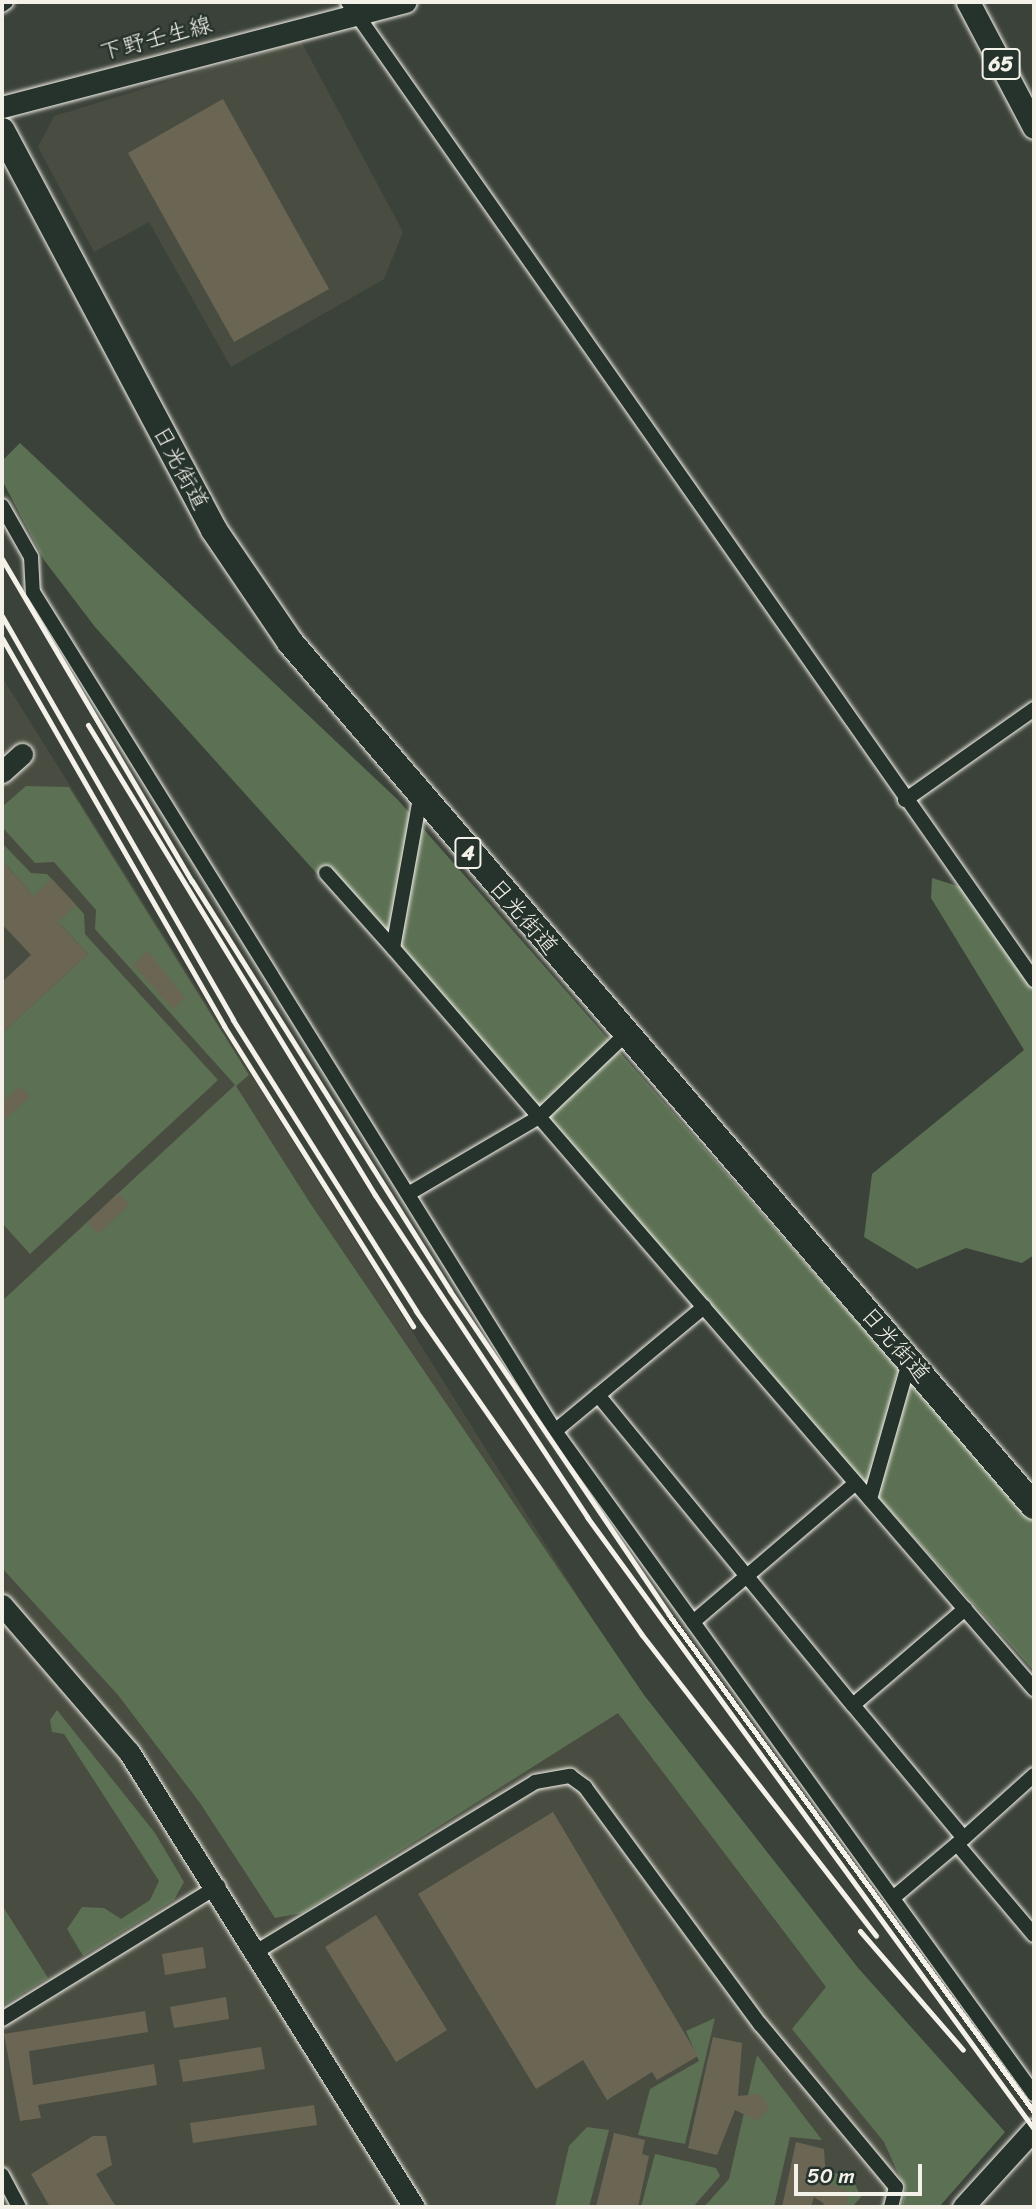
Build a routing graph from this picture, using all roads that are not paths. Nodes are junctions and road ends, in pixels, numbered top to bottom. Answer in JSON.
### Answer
{"nodes":[{"id":1,"x":6,"y":2,"type":"edge"},
{"id":2,"x":406,"y":2,"type":"edge"},
{"id":3,"x":968,"y":2,"type":"edge"},
{"id":4,"x":2,"y":5,"type":"edge"},
{"id":5,"x":353,"y":8,"type":"edge"},
{"id":6,"x":2,"y":107,"type":"edge"},
{"id":7,"x":1034,"y":127,"type":"edge"},
{"id":8,"x":2,"y":131,"type":"edge"},
{"id":9,"x":2,"y":506,"type":"edge"},
{"id":10,"x":1034,"y":709,"type":"edge"},
{"id":11,"x":22,"y":754,"type":"dead end"},
{"id":12,"x":2,"y":772,"type":"edge"},
{"id":13,"x":420,"y":798,"type":"junction"},
{"id":14,"x":905,"y":800,"type":"junction"},
{"id":15,"x":326,"y":873,"type":"dead end"},
{"id":16,"x":393,"y":948,"type":"junction"},
{"id":17,"x":1034,"y":980,"type":"edge"},
{"id":18,"x":626,"y":1034,"type":"junction"},
{"id":19,"x":539,"y":1117,"type":"junction"},
{"id":20,"x":408,"y":1194,"type":"junction"},
{"id":21,"x":704,"y":1307,"type":"junction"},
{"id":22,"x":909,"y":1362,"type":"junction"},
{"id":23,"x":598,"y":1395,"type":"junction"},
{"id":24,"x":555,"y":1431,"type":"junction"},
{"id":25,"x":856,"y":1483,"type":"junction"},
{"id":26,"x":870,"y":1499,"type":"junction"},
{"id":27,"x":1034,"y":1506,"type":"edge"},
{"id":28,"x":748,"y":1576,"type":"junction"},
{"id":29,"x":2,"y":1605,"type":"edge"},
{"id":30,"x":965,"y":1609,"type":"junction"},
{"id":31,"x":693,"y":1622,"type":"junction"},
{"id":32,"x":1034,"y":1689,"type":"edge"},
{"id":33,"x":853,"y":1705,"type":"junction"},
{"id":34,"x":1034,"y":1775,"type":"edge"},
{"id":35,"x":960,"y":1841,"type":"junction"},
{"id":36,"x":218,"y":1886,"type":"junction"},
{"id":37,"x":893,"y":1898,"type":"junction"},
{"id":38,"x":1034,"y":1935,"type":"edge"},
{"id":39,"x":259,"y":1950,"type":"junction"},
{"id":40,"x":2,"y":2019,"type":"edge"},
{"id":41,"x":1034,"y":2094,"type":"edge"},
{"id":42,"x":1034,"y":2129,"type":"edge"},
{"id":43,"x":2,"y":2175,"type":"edge"},
{"id":44,"x":19,"y":2207,"type":"edge"},
{"id":45,"x":414,"y":2207,"type":"edge"},
{"id":46,"x":891,"y":2207,"type":"edge"},
{"id":47,"x":963,"y":2207,"type":"edge"}],
"edges":[{"from":1,"to":4,"type":"street"},
{"from":2,"to":5,"type":"street","name":"下野壬生線"},
{"from":3,"to":7,"type":"main road","number":"65"},
{"from":5,"to":6,"type":"street","name":"下野壬生線"},
{"from":5,"to":14,"type":"street"},
{"from":8,"to":13,"type":"highway","name":"日光街道","number":"4"},
{"from":9,"to":20,"type":"street"},
{"from":10,"to":14,"type":"street"},
{"from":11,"to":12,"type":"street"},
{"from":13,"to":16,"type":"street"},
{"from":13,"to":18,"type":"highway","name":"日光街道","number":"4"},
{"from":14,"to":17,"type":"street"},
{"from":15,"to":16,"type":"street"},
{"from":16,"to":19,"type":"street"},
{"from":18,"to":19,"type":"street"},
{"from":18,"to":22,"type":"highway","name":"日光街道","number":"4"},
{"from":19,"to":20,"type":"street"},
{"from":19,"to":21,"type":"street"},
{"from":20,"to":24,"type":"street"},
{"from":21,"to":23,"type":"street"},
{"from":21,"to":25,"type":"street"},
{"from":22,"to":26,"type":"street"},
{"from":22,"to":27,"type":"highway","name":"日光街道","number":"4"},
{"from":23,"to":24,"type":"street"},
{"from":23,"to":28,"type":"street"},
{"from":24,"to":31,"type":"street"},
{"from":25,"to":26,"type":"street"},
{"from":25,"to":28,"type":"street"},
{"from":26,"to":30,"type":"street"},
{"from":28,"to":31,"type":"street"},
{"from":28,"to":33,"type":"street"},
{"from":29,"to":36,"type":"street"},
{"from":30,"to":32,"type":"street"},
{"from":30,"to":33,"type":"street"},
{"from":31,"to":37,"type":"street"},
{"from":33,"to":35,"type":"street"},
{"from":34,"to":35,"type":"street"},
{"from":35,"to":37,"type":"street"},
{"from":35,"to":38,"type":"street"},
{"from":36,"to":39,"type":"street"},
{"from":36,"to":40,"type":"street"},
{"from":37,"to":41,"type":"street"},
{"from":39,"to":45,"type":"street"},
{"from":39,"to":46,"type":"street"},
{"from":42,"to":47,"type":"street"},
{"from":43,"to":44,"type":"street"}]}
